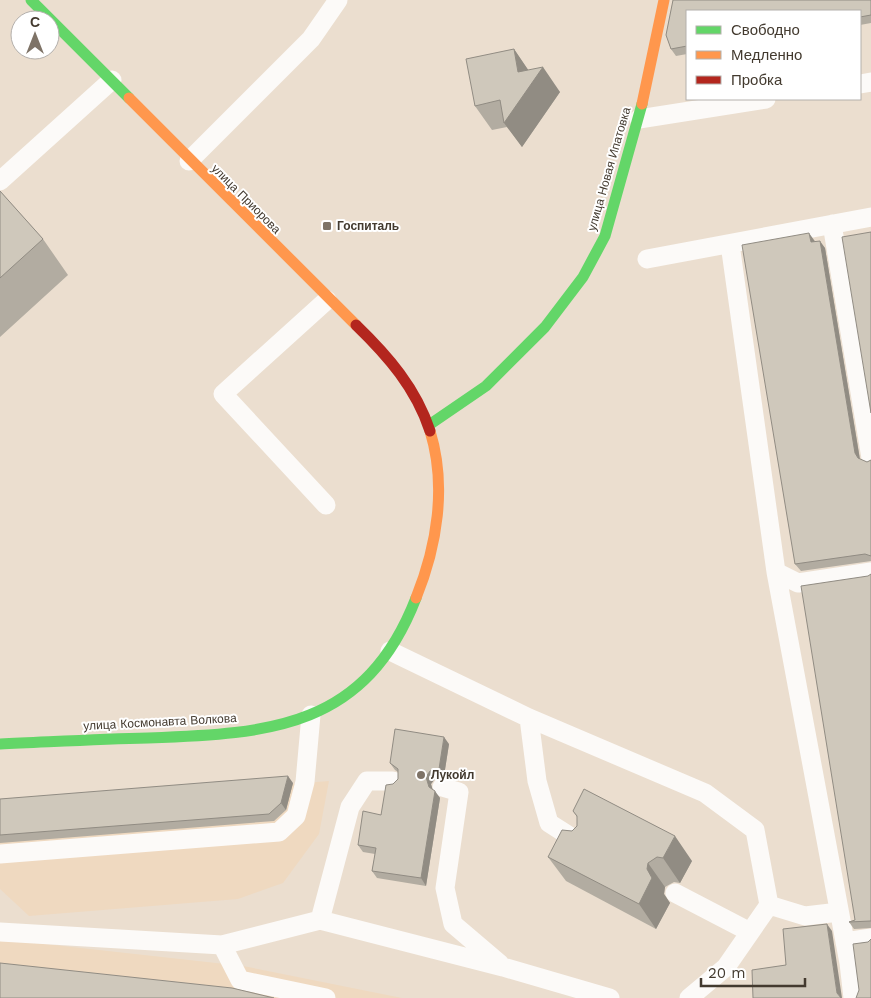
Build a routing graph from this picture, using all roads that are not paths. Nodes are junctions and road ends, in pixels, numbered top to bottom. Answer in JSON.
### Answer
{"nodes":[{"id":1,"x":32,"y":0,"type":"edge"},
{"id":2,"x":338,"y":0,"type":"edge"},
{"id":3,"x":664,"y":0,"type":"edge"},
{"id":4,"x":112,"y":80,"type":"junction"},
{"id":5,"x":760,"y":100,"type":"edge"},
{"id":6,"x":639,"y":119,"type":"junction"},
{"id":7,"x":190,"y":161,"type":"junction"},
{"id":8,"x":0,"y":181,"type":"edge"},
{"id":9,"x":871,"y":217,"type":"edge"},
{"id":10,"x":832,"y":224,"type":"junction"},
{"id":11,"x":730,"y":244,"type":"junction"},
{"id":12,"x":647,"y":259,"type":"dead end"},
{"id":13,"x":327,"y":300,"type":"junction"},
{"id":14,"x":429,"y":426,"type":"junction"},
{"id":15,"x":871,"y":458,"type":"edge"},
{"id":16,"x":326,"y":505,"type":"dead end"},
{"id":17,"x":776,"y":572,"type":"junction"},
{"id":18,"x":871,"y":572,"type":"edge"},
{"id":19,"x":390,"y":651,"type":"junction"},
{"id":20,"x":311,"y":715,"type":"junction"},
{"id":21,"x":530,"y":718,"type":"junction"},
{"id":22,"x":0,"y":744,"type":"edge"},
{"id":23,"x":393,"y":780,"type":"dead end"},
{"id":24,"x":442,"y":787,"type":"dead end"},
{"id":25,"x":584,"y":846,"type":"edge"},
{"id":26,"x":0,"y":854,"type":"edge"},
{"id":27,"x":675,"y":893,"type":"dead end"},
{"id":28,"x":769,"y":905,"type":"junction"},
{"id":29,"x":839,"y":912,"type":"junction"},
{"id":30,"x":320,"y":920,"type":"junction"},
{"id":31,"x":0,"y":932,"type":"edge"},
{"id":32,"x":750,"y":932,"type":"junction"},
{"id":33,"x":871,"y":938,"type":"edge"},
{"id":34,"x":845,"y":942,"type":"junction"},
{"id":35,"x":222,"y":945,"type":"junction"},
{"id":36,"x":503,"y":967,"type":"junction"},
{"id":37,"x":326,"y":998,"type":"edge"},
{"id":38,"x":610,"y":998,"type":"edge"},
{"id":39,"x":689,"y":998,"type":"edge"},
{"id":40,"x":853,"y":998,"type":"edge"}],
"edges":[{"from":1,"to":4,"type":"street","name":"улица Приорова"},
{"from":2,"to":7,"type":"lane"},
{"from":3,"to":6,"type":"street","name":"улица Новая Ипатовка"},
{"from":4,"to":7,"type":"street","name":"улица Приорова"},
{"from":4,"to":8,"type":"lane"},
{"from":5,"to":6,"type":"lane"},
{"from":6,"to":14,"type":"street","name":"улица Новая Ипатовка"},
{"from":7,"to":13,"type":"street","name":"улица Приорова"},
{"from":9,"to":10,"type":"lane"},
{"from":10,"to":11,"type":"lane"},
{"from":10,"to":15,"type":"lane"},
{"from":11,"to":12,"type":"lane"},
{"from":11,"to":17,"type":"lane"},
{"from":13,"to":14,"type":"street","name":"улица Приорова"},
{"from":13,"to":16,"type":"lane"},
{"from":14,"to":19,"type":"street","name":"улица Космонавта Волкова"},
{"from":17,"to":18,"type":"lane"},
{"from":17,"to":29,"type":"lane"},
{"from":19,"to":20,"type":"street","name":"улица Космонавта Волкова"},
{"from":19,"to":21,"type":"lane"},
{"from":20,"to":22,"type":"street","name":"улица Космонавта Волкова"},
{"from":20,"to":26,"type":"lane"},
{"from":21,"to":25,"type":"lane"},
{"from":21,"to":28,"type":"lane"},
{"from":23,"to":30,"type":"lane"},
{"from":24,"to":36,"type":"lane"},
{"from":27,"to":32,"type":"lane"},
{"from":28,"to":29,"type":"lane"},
{"from":28,"to":32,"type":"lane"},
{"from":29,"to":34,"type":"lane"},
{"from":30,"to":35,"type":"lane"},
{"from":30,"to":36,"type":"lane"},
{"from":31,"to":35,"type":"lane"},
{"from":32,"to":39,"type":"lane"},
{"from":33,"to":34,"type":"lane"},
{"from":34,"to":40,"type":"lane"},
{"from":35,"to":37,"type":"lane"},
{"from":36,"to":38,"type":"lane"}]}
